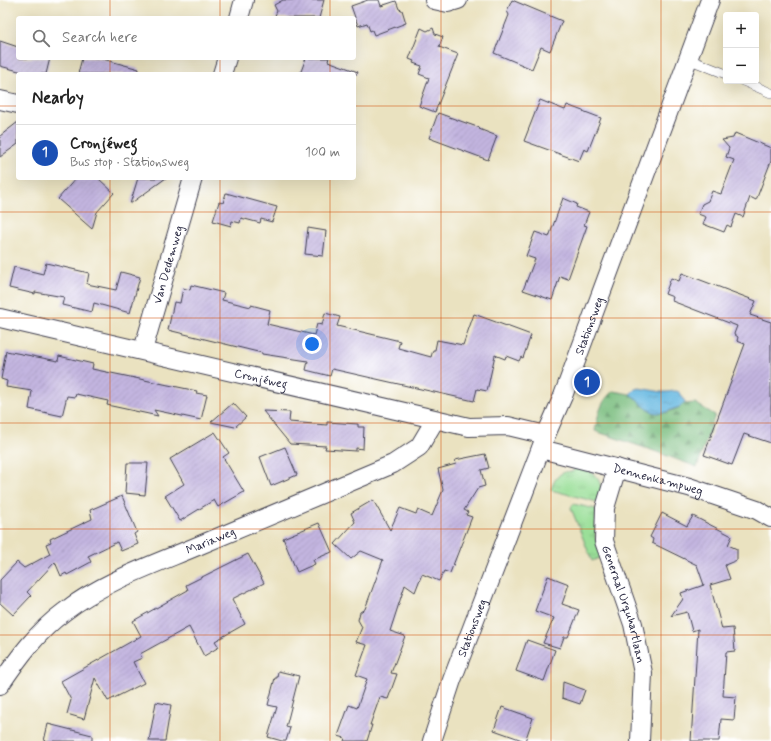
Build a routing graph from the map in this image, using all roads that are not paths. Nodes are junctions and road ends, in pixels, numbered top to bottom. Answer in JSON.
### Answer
{"nodes":[{"id":1,"x":244,"y":0,"type":"edge"},
{"id":2,"x":434,"y":0,"type":"edge"},
{"id":3,"x":458,"y":0,"type":"edge"},
{"id":4,"x":710,"y":0,"type":"edge"},
{"id":5,"x":239,"y":16,"type":"edge"},
{"id":6,"x":688,"y":59,"type":"junction"},
{"id":7,"x":226,"y":60,"type":"edge"},
{"id":8,"x":223,"y":72,"type":"edge"},
{"id":9,"x":723,"y":73,"type":"edge"},
{"id":10,"x":750,"y":84,"type":"edge"},
{"id":11,"x":771,"y":93,"type":"edge"},
{"id":12,"x":0,"y":100,"type":"edge"},
{"id":13,"x":16,"y":104,"type":"edge"},
{"id":14,"x":192,"y":180,"type":"edge"},
{"id":15,"x":0,"y":318,"type":"edge"},
{"id":16,"x":143,"y":350,"type":"junction"},
{"id":17,"x":435,"y":420,"type":"junction"},
{"id":18,"x":544,"y":442,"type":"junction"},
{"id":19,"x":617,"y":468,"type":"junction"},
{"id":20,"x":771,"y":518,"type":"edge"},
{"id":21,"x":0,"y":685,"type":"edge"},
{"id":22,"x":432,"y":741,"type":"edge"},
{"id":23,"x":640,"y":741,"type":"edge"}],
"edges":[{"from":1,"to":5,"type":"street"},
{"from":2,"to":3,"type":"street"},
{"from":4,"to":6,"type":"street","name":"Stationsweg"},
{"from":6,"to":9,"type":"lane"},
{"from":6,"to":18,"type":"street","name":"Stationsweg"},
{"from":7,"to":8,"type":"street"},
{"from":10,"to":11,"type":"lane"},
{"from":12,"to":13,"type":"street"},
{"from":14,"to":16,"type":"street","name":"Van Dedemweg"},
{"from":15,"to":16,"type":"street","name":"Cronjéweg"},
{"from":16,"to":17,"type":"street","name":"Cronjéweg"},
{"from":17,"to":18,"type":"street","name":"Cronjéweg"},
{"from":17,"to":21,"type":"street","name":"Mariaweg"},
{"from":18,"to":19,"type":"street","name":"Dennenkampweg"},
{"from":18,"to":22,"type":"street","name":"Stationsweg"},
{"from":19,"to":20,"type":"street","name":"Dennenkampweg"},
{"from":19,"to":23,"type":"street","name":"Generaal Urquhartlaan"}]}
